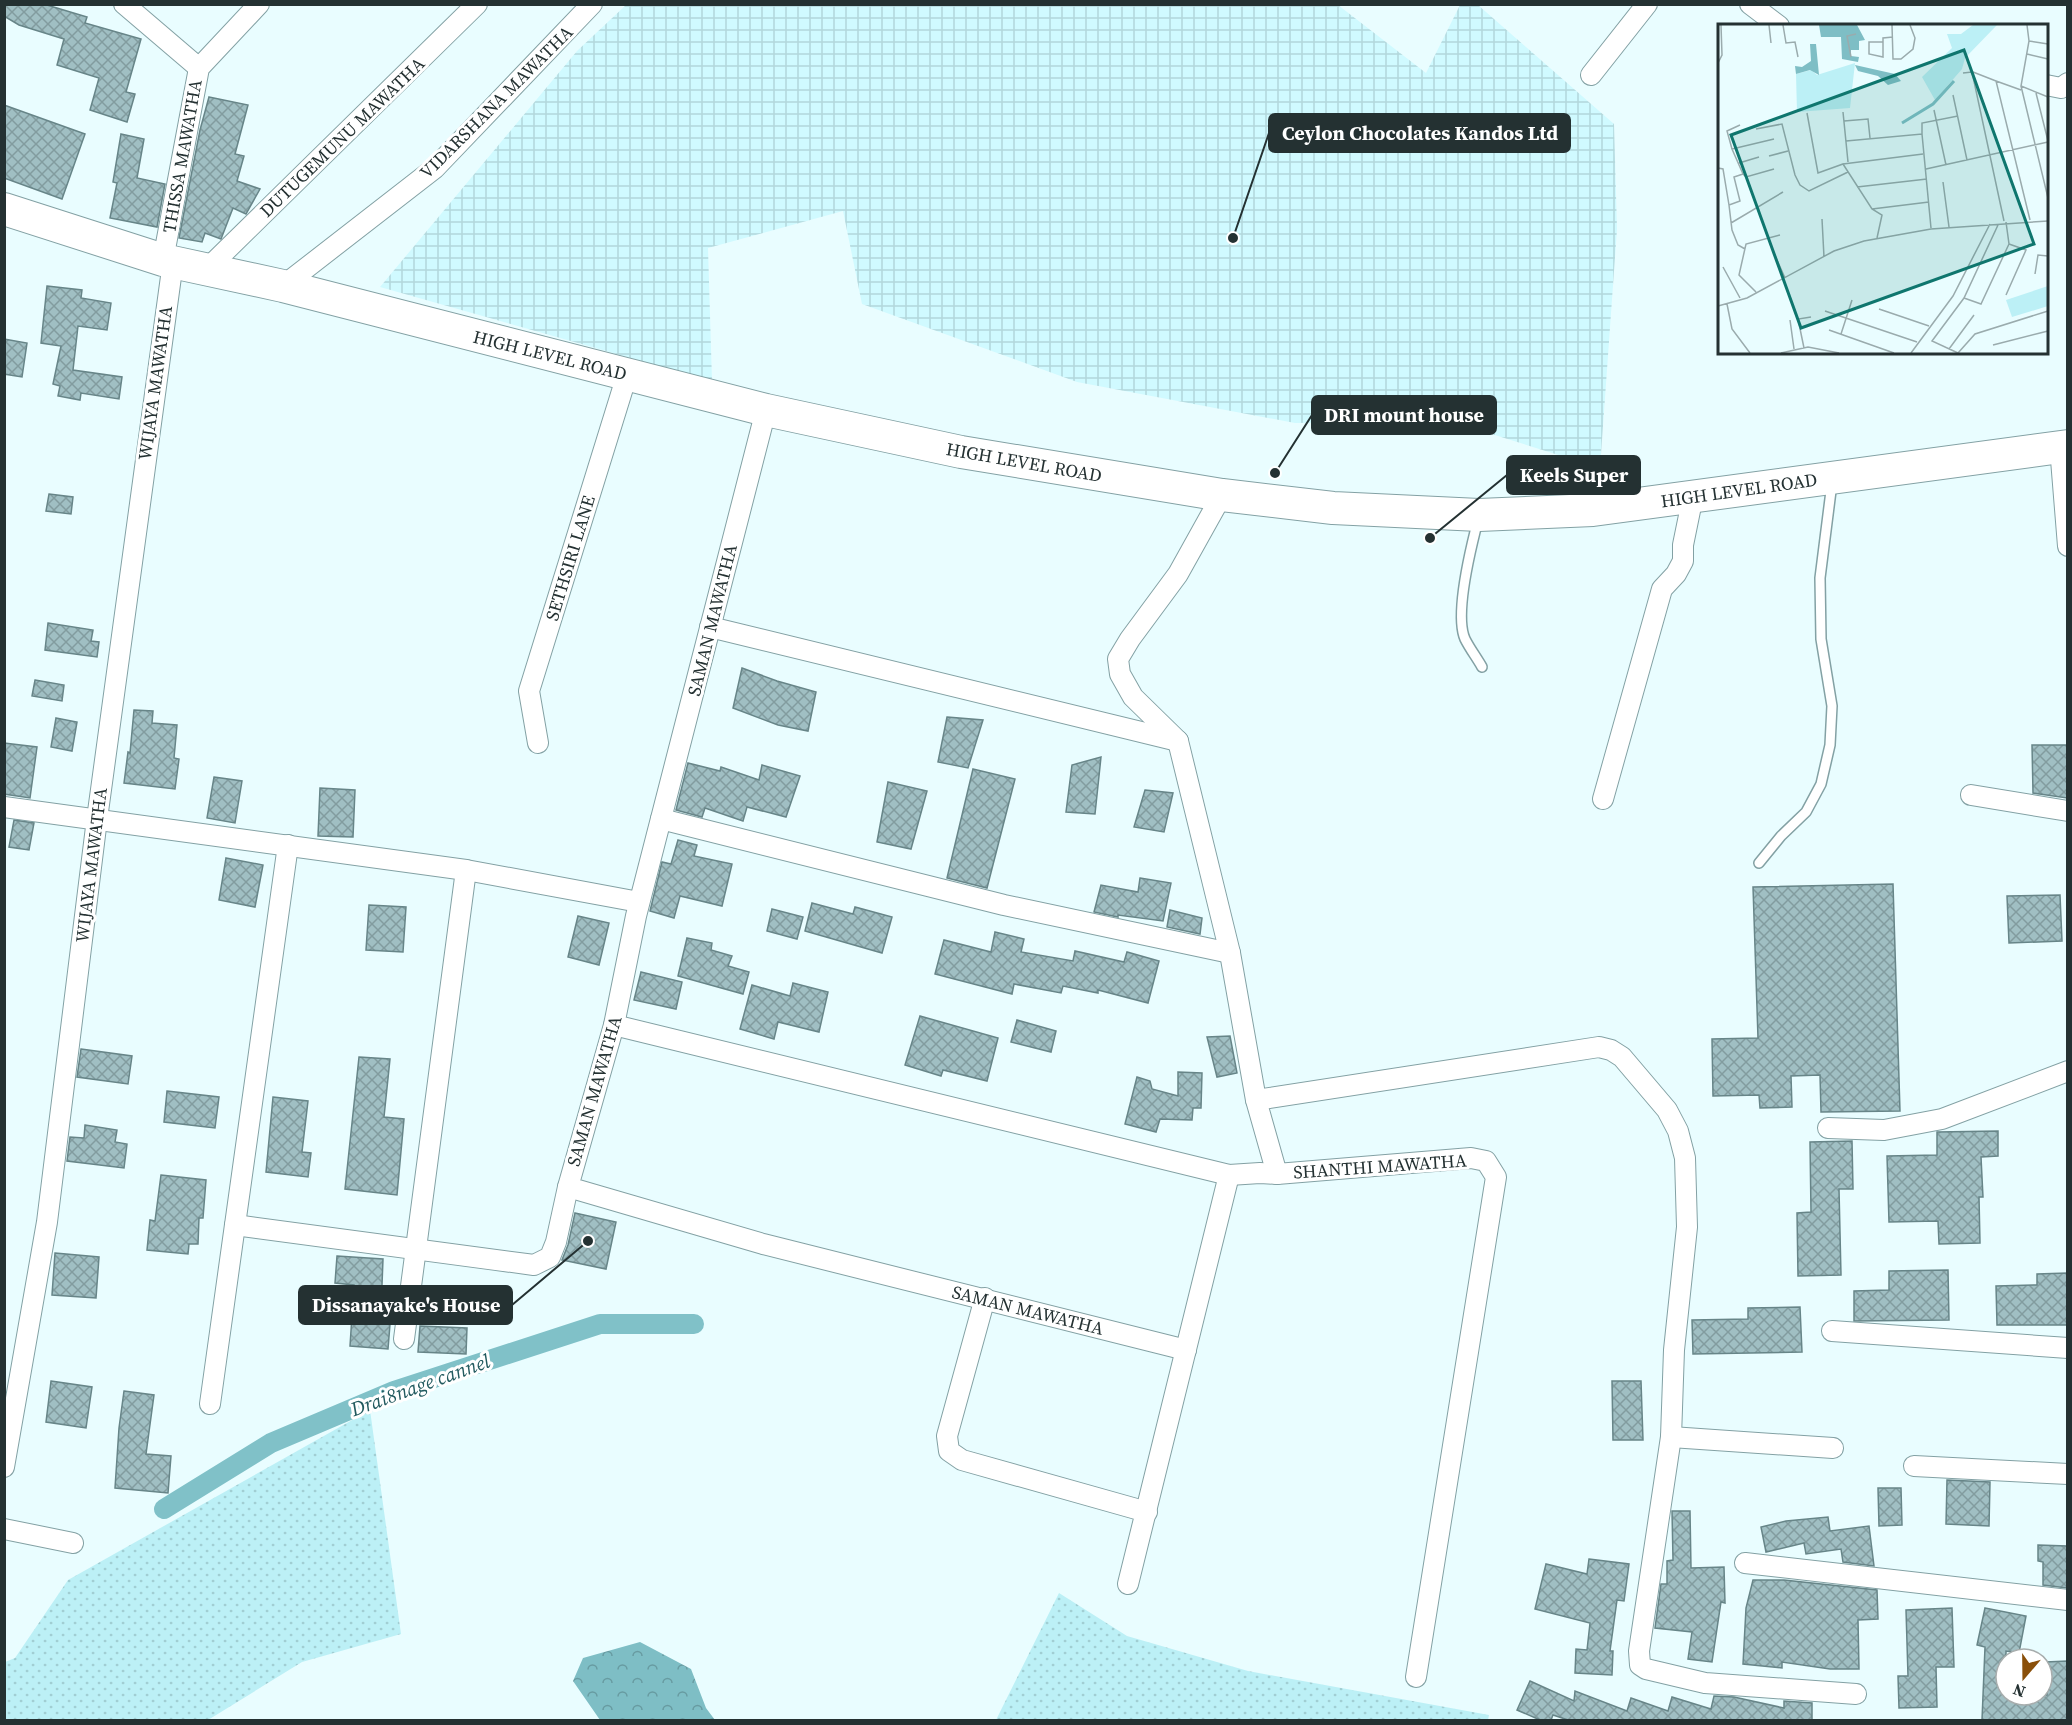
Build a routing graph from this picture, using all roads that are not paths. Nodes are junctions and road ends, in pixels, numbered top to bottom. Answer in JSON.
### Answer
{"nodes":[{"id":1,"x":124,"y":4,"type":"edge"},
{"id":2,"x":259,"y":4,"type":"edge"},
{"id":3,"x":477,"y":4,"type":"edge"},
{"id":4,"x":592,"y":4,"type":"edge"},
{"id":5,"x":1647,"y":4,"type":"edge"},
{"id":6,"x":1750,"y":4,"type":"edge"},
{"id":7,"x":1776,"y":24,"type":"edge"},
{"id":8,"x":199,"y":68,"type":"junction"},
{"id":9,"x":1592,"y":75,"type":"dead end"},
{"id":10,"x":2067,"y":83,"type":"edge"},
{"id":11,"x":2048,"y":85,"type":"edge"},
{"id":12,"x":4,"y":209,"type":"edge"},
{"id":13,"x":168,"y":261,"type":"junction"},
{"id":14,"x":206,"y":270,"type":"junction"},
{"id":15,"x":283,"y":286,"type":"junction"},
{"id":16,"x":627,"y":375,"type":"junction"},
{"id":17,"x":766,"y":410,"type":"junction"},
{"id":18,"x":2064,"y":446,"type":"edge"},
{"id":19,"x":1833,"y":478,"type":"junction"},
{"id":20,"x":1222,"y":495,"type":"junction"},
{"id":21,"x":1693,"y":496,"type":"junction"},
{"id":22,"x":1479,"y":514,"type":"junction"},
{"id":23,"x":2067,"y":546,"type":"edge"},
{"id":24,"x":710,"y":627,"type":"junction"},
{"id":25,"x":1482,"y":667,"type":"dead end"},
{"id":26,"x":1178,"y":741,"type":"junction"},
{"id":27,"x":538,"y":743,"type":"dead end"},
{"id":28,"x":1971,"y":795,"type":"dead end"},
{"id":29,"x":1603,"y":799,"type":"dead end"},
{"id":30,"x":4,"y":807,"type":"edge"},
{"id":31,"x":2067,"y":811,"type":"edge"},
{"id":32,"x":96,"y":819,"type":"junction"},
{"id":33,"x":661,"y":819,"type":"junction"},
{"id":34,"x":288,"y":845,"type":"junction"},
{"id":35,"x":1759,"y":863,"type":"dead end"},
{"id":36,"x":466,"y":870,"type":"junction"},
{"id":37,"x":639,"y":902,"type":"junction"},
{"id":38,"x":1230,"y":953,"type":"junction"},
{"id":39,"x":614,"y":1025,"type":"junction"},
{"id":40,"x":2067,"y":1071,"type":"edge"},
{"id":41,"x":1256,"y":1100,"type":"junction"},
{"id":42,"x":1828,"y":1128,"type":"dead end"},
{"id":43,"x":1277,"y":1174,"type":"junction"},
{"id":44,"x":1229,"y":1175,"type":"junction"},
{"id":45,"x":568,"y":1187,"type":"junction"},
{"id":46,"x":235,"y":1225,"type":"junction"},
{"id":47,"x":416,"y":1249,"type":"junction"},
{"id":48,"x":985,"y":1298,"type":"junction"},
{"id":49,"x":1832,"y":1331,"type":"dead end"},
{"id":50,"x":404,"y":1339,"type":"dead end"},
{"id":51,"x":2067,"y":1348,"type":"edge"},
{"id":52,"x":1186,"y":1350,"type":"junction"},
{"id":53,"x":210,"y":1404,"type":"dead end"},
{"id":54,"x":1671,"y":1437,"type":"junction"},
{"id":55,"x":1833,"y":1448,"type":"dead end"},
{"id":56,"x":1914,"y":1466,"type":"dead end"},
{"id":57,"x":4,"y":1467,"type":"edge"},
{"id":58,"x":2067,"y":1474,"type":"edge"},
{"id":59,"x":1147,"y":1512,"type":"junction"},
{"id":60,"x":4,"y":1529,"type":"edge"},
{"id":61,"x":73,"y":1543,"type":"dead end"},
{"id":62,"x":1745,"y":1563,"type":"dead end"},
{"id":63,"x":1128,"y":1584,"type":"dead end"},
{"id":64,"x":2067,"y":1600,"type":"edge"},
{"id":65,"x":1416,"y":1677,"type":"dead end"},
{"id":66,"x":1856,"y":1694,"type":"dead end"}],
"edges":[{"from":1,"to":8,"type":"street"},
{"from":2,"to":8,"type":"street","name":"THISSA MAWATHA"},
{"from":3,"to":14,"type":"street","name":"DUTUGEMUNU MAWATHA"},
{"from":4,"to":15,"type":"street","name":"VIDARSHANA MAWATHA"},
{"from":5,"to":9,"type":"street"},
{"from":6,"to":7,"type":"street"},
{"from":8,"to":13,"type":"street","name":"THISSA MAWATHA"},
{"from":10,"to":11,"type":"street"},
{"from":12,"to":13,"type":"highway","name":"HIGH LEVEL ROAD"},
{"from":13,"to":14,"type":"highway","name":"HIGH LEVEL ROAD"},
{"from":13,"to":32,"type":"street","name":"WIJAYA MAWATHA"},
{"from":14,"to":15,"type":"highway","name":"HIGH LEVEL ROAD"},
{"from":15,"to":16,"type":"highway","name":"HIGH LEVEL ROAD"},
{"from":16,"to":17,"type":"highway","name":"HIGH LEVEL ROAD"},
{"from":16,"to":27,"type":"street","name":"SETHSIRI LANE"},
{"from":17,"to":20,"type":"highway","name":"HIGH LEVEL ROAD"},
{"from":17,"to":24,"type":"street","name":"SAMAN MAWATHA"},
{"from":18,"to":19,"type":"highway","name":"HIGH LEVEL ROAD"},
{"from":18,"to":23,"type":"street"},
{"from":19,"to":21,"type":"highway","name":"HIGH LEVEL ROAD"},
{"from":19,"to":35,"type":"lane"},
{"from":20,"to":22,"type":"highway","name":"HIGH LEVEL ROAD"},
{"from":20,"to":26,"type":"street"},
{"from":21,"to":22,"type":"highway","name":"HIGH LEVEL ROAD"},
{"from":21,"to":29,"type":"street"},
{"from":22,"to":25,"type":"lane"},
{"from":24,"to":26,"type":"street"},
{"from":24,"to":33,"type":"street","name":"SAMAN MAWATHA"},
{"from":26,"to":38,"type":"street","name":"SHANTHI MAWATHA"},
{"from":28,"to":31,"type":"street"},
{"from":30,"to":32,"type":"street"},
{"from":32,"to":34,"type":"street"},
{"from":32,"to":57,"type":"street","name":"WIJAYA MAWATHA"},
{"from":33,"to":37,"type":"street","name":"SAMAN MAWATHA"},
{"from":33,"to":38,"type":"street"},
{"from":34,"to":36,"type":"street"},
{"from":34,"to":46,"type":"street"},
{"from":36,"to":37,"type":"street"},
{"from":36,"to":47,"type":"street"},
{"from":37,"to":39,"type":"street","name":"SAMAN MAWATHA"},
{"from":38,"to":41,"type":"street","name":"SHANTHI MAWATHA"},
{"from":39,"to":44,"type":"street"},
{"from":39,"to":45,"type":"street","name":"SAMAN MAWATHA"},
{"from":40,"to":42,"type":"street"},
{"from":41,"to":43,"type":"street","name":"SHANTHI MAWATHA"},
{"from":41,"to":54,"type":"street"},
{"from":43,"to":44,"type":"street"},
{"from":43,"to":65,"type":"street","name":"SHANTHI MAWATHA"},
{"from":44,"to":52,"type":"street"},
{"from":45,"to":47,"type":"street"},
{"from":45,"to":48,"type":"street","name":"SAMAN MAWATHA"},
{"from":46,"to":47,"type":"street"},
{"from":46,"to":53,"type":"street"},
{"from":47,"to":50,"type":"street"},
{"from":48,"to":52,"type":"street","name":"SAMAN MAWATHA"},
{"from":48,"to":59,"type":"street"},
{"from":49,"to":51,"type":"street"},
{"from":52,"to":59,"type":"street"},
{"from":54,"to":55,"type":"street"},
{"from":54,"to":66,"type":"street"},
{"from":56,"to":58,"type":"street"},
{"from":59,"to":63,"type":"street"},
{"from":60,"to":61,"type":"street"},
{"from":62,"to":64,"type":"street"}]}
